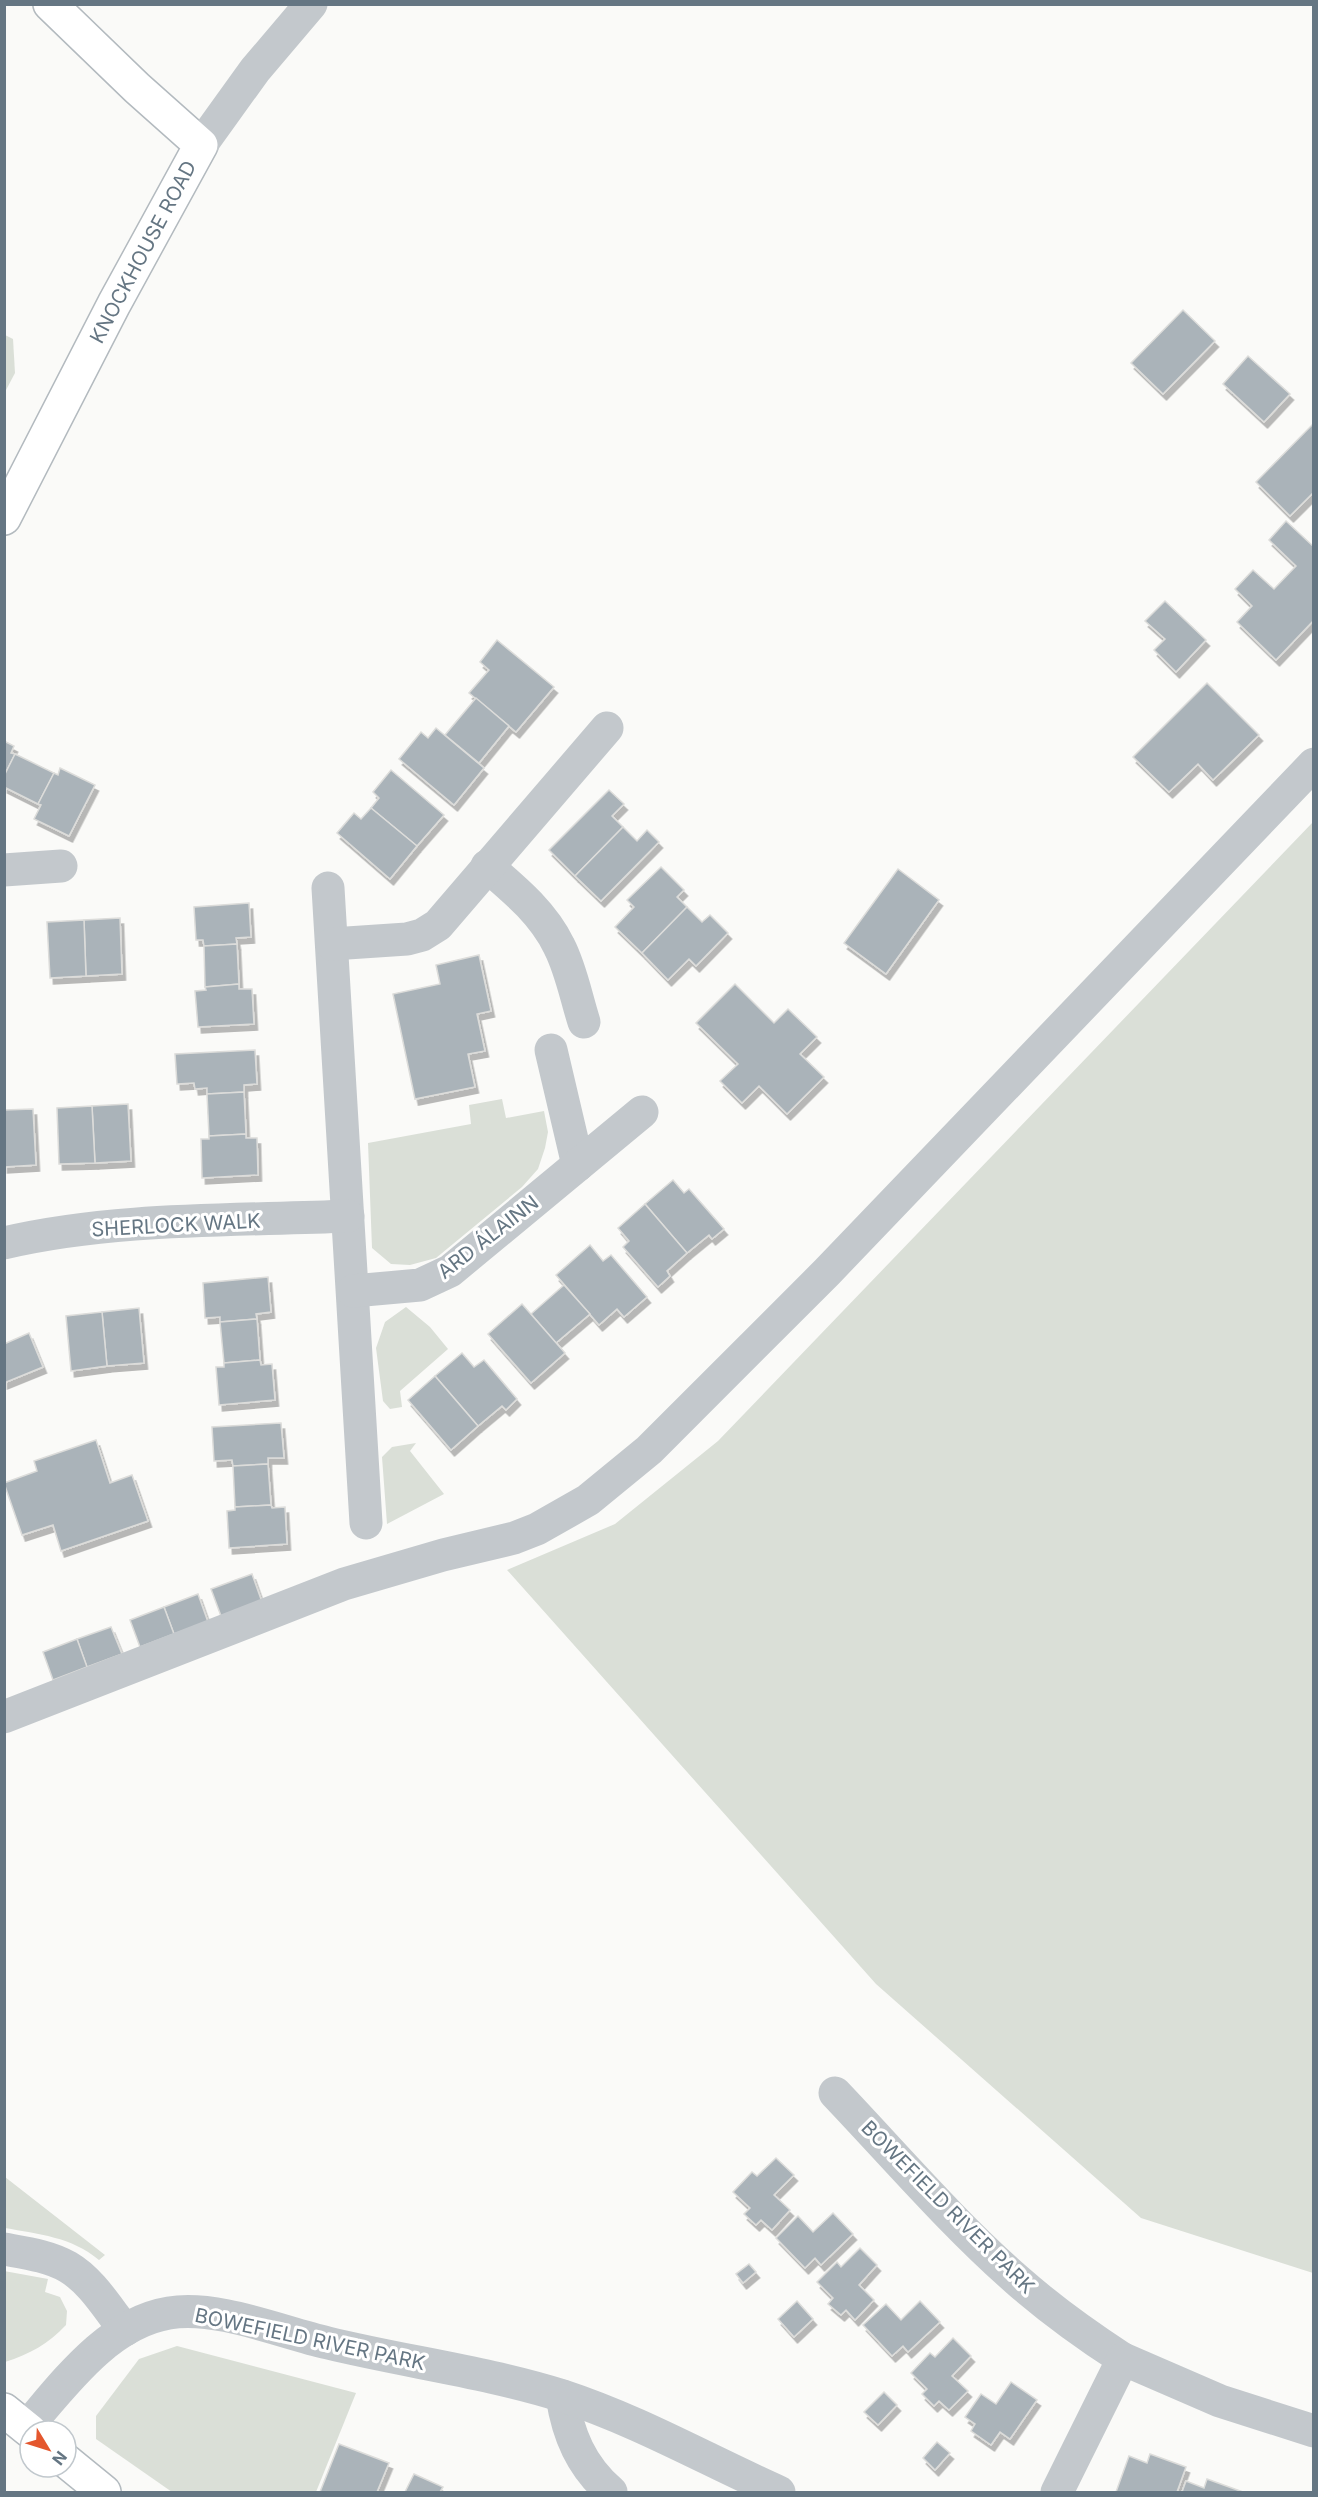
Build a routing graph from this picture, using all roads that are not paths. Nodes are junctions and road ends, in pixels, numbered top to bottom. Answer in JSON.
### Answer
{"nodes":[{"id":1,"x":50,"y":4,"type":"edge"},
{"id":2,"x":311,"y":4,"type":"edge"},
{"id":3,"x":201,"y":145,"type":"junction"},
{"id":4,"x":4,"y":518,"type":"edge"},
{"id":5,"x":607,"y":728,"type":"dead end"},
{"id":6,"x":1314,"y":764,"type":"edge"},
{"id":7,"x":61,"y":866,"type":"dead end"},
{"id":8,"x":488,"y":866,"type":"junction"},
{"id":9,"x":4,"y":870,"type":"edge"},
{"id":10,"x":328,"y":888,"type":"dead end"},
{"id":11,"x":332,"y":944,"type":"junction"},
{"id":12,"x":584,"y":1022,"type":"dead end"},
{"id":13,"x":551,"y":1050,"type":"dead end"},
{"id":14,"x":642,"y":1112,"type":"dead end"},
{"id":15,"x":578,"y":1164,"type":"junction"},
{"id":16,"x":348,"y":1216,"type":"junction"},
{"id":17,"x":4,"y":1243,"type":"edge"},
{"id":18,"x":353,"y":1291,"type":"junction"},
{"id":19,"x":366,"y":1523,"type":"dead end"},
{"id":20,"x":4,"y":1717,"type":"edge"},
{"id":21,"x":835,"y":2093,"type":"dead end"},
{"id":22,"x":4,"y":2248,"type":"edge"},
{"id":23,"x":125,"y":2330,"type":"junction"},
{"id":24,"x":1123,"y":2359,"type":"junction"},
{"id":25,"x":562,"y":2396,"type":"junction"},
{"id":26,"x":24,"y":2419,"type":"edge"},
{"id":27,"x":1314,"y":2431,"type":"edge"},
{"id":28,"x":78,"y":2471,"type":"edge"},
{"id":29,"x":104,"y":2493,"type":"edge"},
{"id":30,"x":611,"y":2493,"type":"edge"},
{"id":31,"x":779,"y":2493,"type":"edge"},
{"id":32,"x":1058,"y":2493,"type":"edge"}],
"edges":[{"from":1,"to":3,"type":"street"},
{"from":2,"to":3,"type":"street","name":"KNOCKHOUSE ROAD"},
{"from":3,"to":4,"type":"street","name":"KNOCKHOUSE ROAD"},
{"from":5,"to":8,"type":"street"},
{"from":6,"to":20,"type":"street"},
{"from":7,"to":9,"type":"street"},
{"from":8,"to":11,"type":"street"},
{"from":8,"to":12,"type":"street"},
{"from":10,"to":11,"type":"street"},
{"from":11,"to":16,"type":"street"},
{"from":13,"to":15,"type":"street"},
{"from":14,"to":15,"type":"street","name":"ARD ÁLAINN"},
{"from":15,"to":18,"type":"street","name":"ARD ÁLAINN"},
{"from":16,"to":17,"type":"street","name":"SHERLOCK WALK"},
{"from":16,"to":18,"type":"street"},
{"from":18,"to":19,"type":"street"},
{"from":21,"to":24,"type":"street","name":"BOWEFIELD RIVER PARK"},
{"from":22,"to":23,"type":"street"},
{"from":23,"to":25,"type":"street","name":"BOWEFIELD RIVER PARK"},
{"from":23,"to":26,"type":"street","name":"BOWEFIELD RIVER PARK"},
{"from":24,"to":27,"type":"street","name":"BOWEFIELD RIVER PARK"},
{"from":24,"to":32,"type":"street"},
{"from":25,"to":30,"type":"street"},
{"from":25,"to":31,"type":"street","name":"BOWEFIELD RIVER PARK"},
{"from":28,"to":29,"type":"street"}]}
